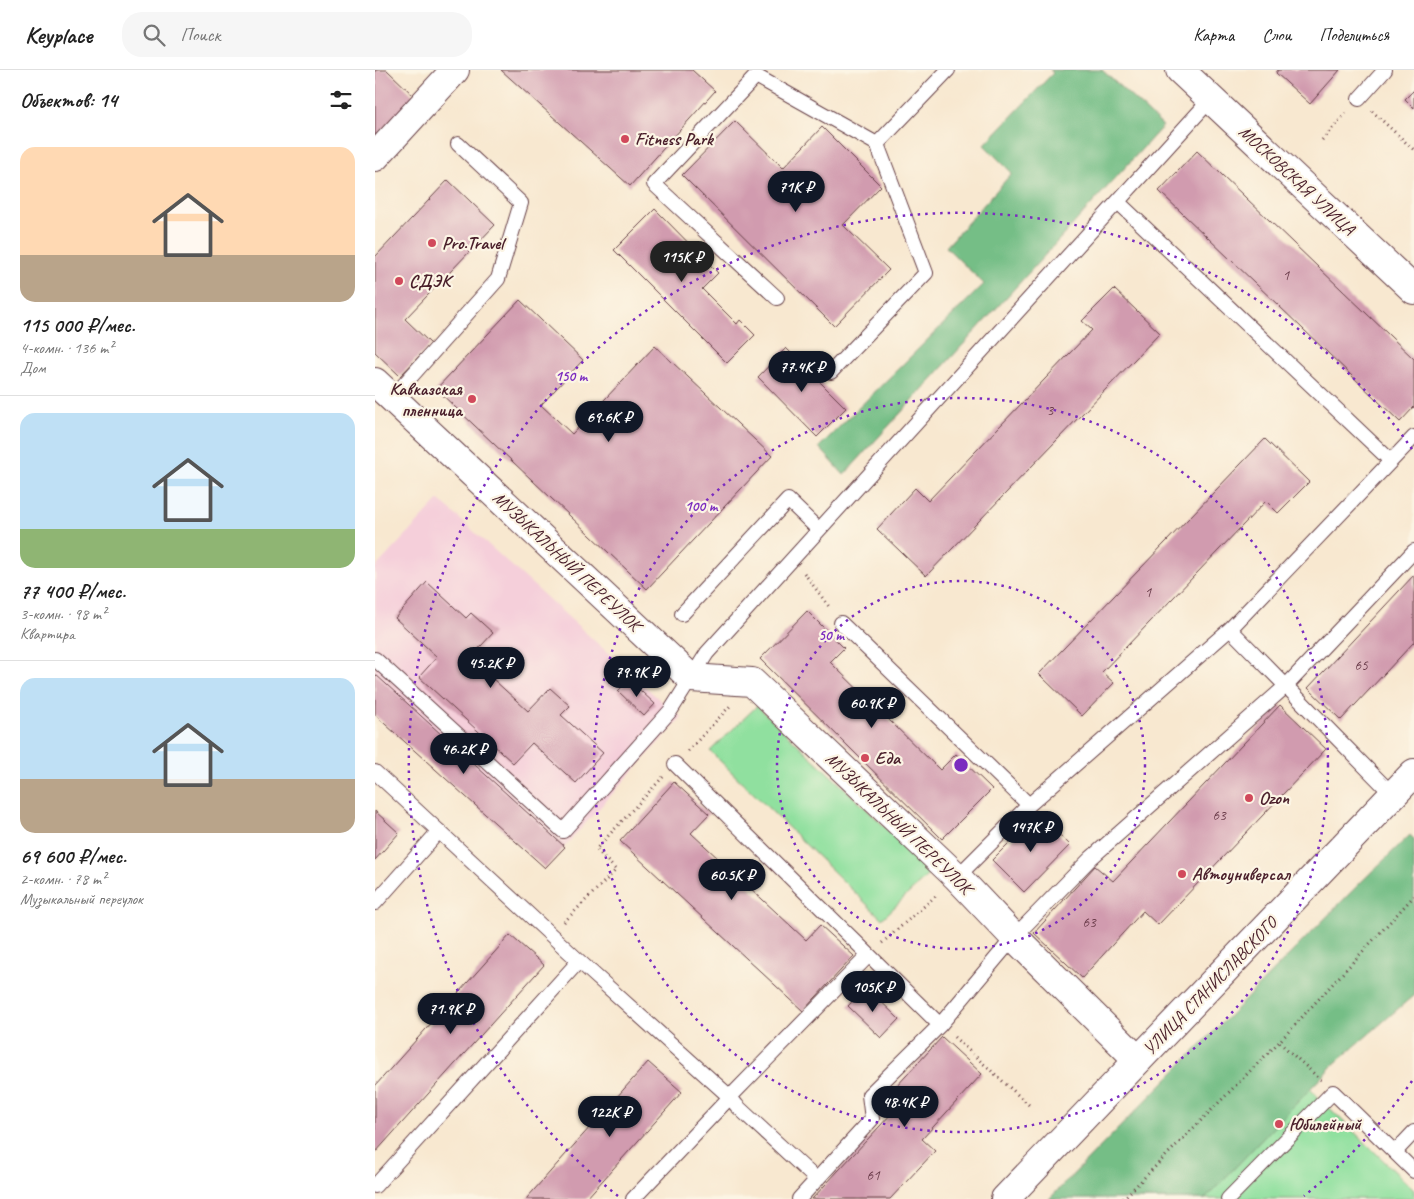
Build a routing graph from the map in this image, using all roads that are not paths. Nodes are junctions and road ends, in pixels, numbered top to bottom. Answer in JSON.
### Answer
{"nodes":[{"id":1,"x":455,"y":70,"type":"edge"},
{"id":2,"x":948,"y":70,"type":"edge"},
{"id":3,"x":1180,"y":70,"type":"edge"},
{"id":4,"x":1385,"y":70,"type":"edge"},
{"id":5,"x":1211,"y":99,"type":"junction"},
{"id":6,"x":1359,"y":99,"type":"road end"},
{"id":7,"x":458,"y":144,"type":"dead end"},
{"id":8,"x":877,"y":144,"type":"junction"},
{"id":9,"x":375,"y":157,"type":"edge"},
{"id":10,"x":1118,"y":202,"type":"junction"},
{"id":11,"x":1414,"y":290,"type":"edge"},
{"id":12,"x":777,"y":298,"type":"dead end"},
{"id":13,"x":831,"y":372,"type":"dead end"},
{"id":14,"x":383,"y":390,"type":"edge"},
{"id":15,"x":1413,"y":440,"type":"edge"},
{"id":16,"x":1391,"y":460,"type":"junction"},
{"id":17,"x":819,"y":530,"type":"junction"},
{"id":18,"x":1414,"y":551,"type":"edge"},
{"id":19,"x":683,"y":614,"type":"dead end"},
{"id":20,"x":841,"y":623,"type":"road end"},
{"id":21,"x":1230,"y":629,"type":"junction"},
{"id":22,"x":375,"y":659,"type":"edge"},
{"id":23,"x":691,"y":678,"type":"junction"},
{"id":24,"x":1286,"y":686,"type":"junction"},
{"id":25,"x":675,"y":764,"type":"dead end"},
{"id":26,"x":375,"y":772,"type":"edge"},
{"id":27,"x":1414,"y":773,"type":"edge"},
{"id":28,"x":1393,"y":795,"type":"junction"},
{"id":29,"x":1029,"y":805,"type":"junction"},
{"id":30,"x":439,"y":831,"type":"junction"},
{"id":31,"x":957,"y":877,"type":"junction"},
{"id":32,"x":375,"y":903,"type":"edge"},
{"id":33,"x":1014,"y":937,"type":"junction"},
{"id":34,"x":869,"y":956,"type":"junction"},
{"id":35,"x":579,"y":961,"type":"junction"},
{"id":36,"x":940,"y":1024,"type":"junction"},
{"id":37,"x":1138,"y":1060,"type":"junction"},
{"id":38,"x":730,"y":1097,"type":"junction"},
{"id":39,"x":1414,"y":1132,"type":"edge"},
{"id":40,"x":1395,"y":1152,"type":"junction"},
{"id":41,"x":1414,"y":1171,"type":"edge"},
{"id":42,"x":817,"y":1180,"type":"junction"},
{"id":43,"x":375,"y":1186,"type":"edge"},
{"id":44,"x":633,"y":1199,"type":"edge"},
{"id":45,"x":799,"y":1199,"type":"edge"},
{"id":46,"x":1005,"y":1199,"type":"edge"},
{"id":47,"x":1228,"y":1199,"type":"edge"}],
"edges":[{"from":1,"to":9,"type":"street"},
{"from":2,"to":8,"type":"lane"},
{"from":3,"to":5,"type":"street","name":"МОСКОВСКАЯ УЛИЦА"},
{"from":4,"to":6,"type":"lane"},
{"from":5,"to":10,"type":"lane"},
{"from":5,"to":11,"type":"street","name":"МОСКОВСКАЯ УЛИЦА"},
{"from":7,"to":14,"type":"lane"},
{"from":8,"to":12,"type":"lane"},
{"from":8,"to":13,"type":"lane"},
{"from":10,"to":16,"type":"lane"},
{"from":10,"to":17,"type":"lane"},
{"from":14,"to":23,"type":"street","name":"МУЗЫКАЛЬНЫЙ ПЕРЕУЛОК"},
{"from":15,"to":16,"type":"lane"},
{"from":16,"to":21,"type":"lane"},
{"from":17,"to":19,"type":"lane"},
{"from":17,"to":23,"type":"lane"},
{"from":18,"to":24,"type":"lane"},
{"from":20,"to":29,"type":"lane"},
{"from":21,"to":24,"type":"lane"},
{"from":21,"to":29,"type":"lane"},
{"from":22,"to":23,"type":"lane"},
{"from":23,"to":31,"type":"street","name":"МУЗЫКАЛЬНЫЙ ПЕРЕУЛОК"},
{"from":24,"to":28,"type":"lane"},
{"from":24,"to":33,"type":"lane"},
{"from":25,"to":34,"type":"lane"},
{"from":26,"to":30,"type":"lane"},
{"from":27,"to":28,"type":"street","name":"УЛИЦА СТАНИСЛАВСКОГО"},
{"from":28,"to":37,"type":"street","name":"УЛИЦА СТАНИСЛАВСКОГО"},
{"from":29,"to":31,"type":"lane"},
{"from":30,"to":32,"type":"lane"},
{"from":30,"to":35,"type":"lane"},
{"from":31,"to":33,"type":"street","name":"МУЗЫКАЛЬНЫЙ ПЕРЕУЛОК"},
{"from":33,"to":36,"type":"lane"},
{"from":33,"to":37,"type":"street","name":"МУЗЫКАЛЬНЫЙ ПЕРЕУЛОК"},
{"from":34,"to":36,"type":"lane"},
{"from":34,"to":38,"type":"lane"},
{"from":35,"to":38,"type":"lane"},
{"from":35,"to":43,"type":"lane"},
{"from":36,"to":42,"type":"lane"},
{"from":37,"to":46,"type":"street","name":"УЛИЦА СТАНИСЛАВСКОГО"},
{"from":38,"to":42,"type":"lane"},
{"from":38,"to":44,"type":"lane"},
{"from":39,"to":40,"type":"lane"},
{"from":40,"to":41,"type":"lane"},
{"from":40,"to":47,"type":"lane"},
{"from":42,"to":45,"type":"lane"}]}
